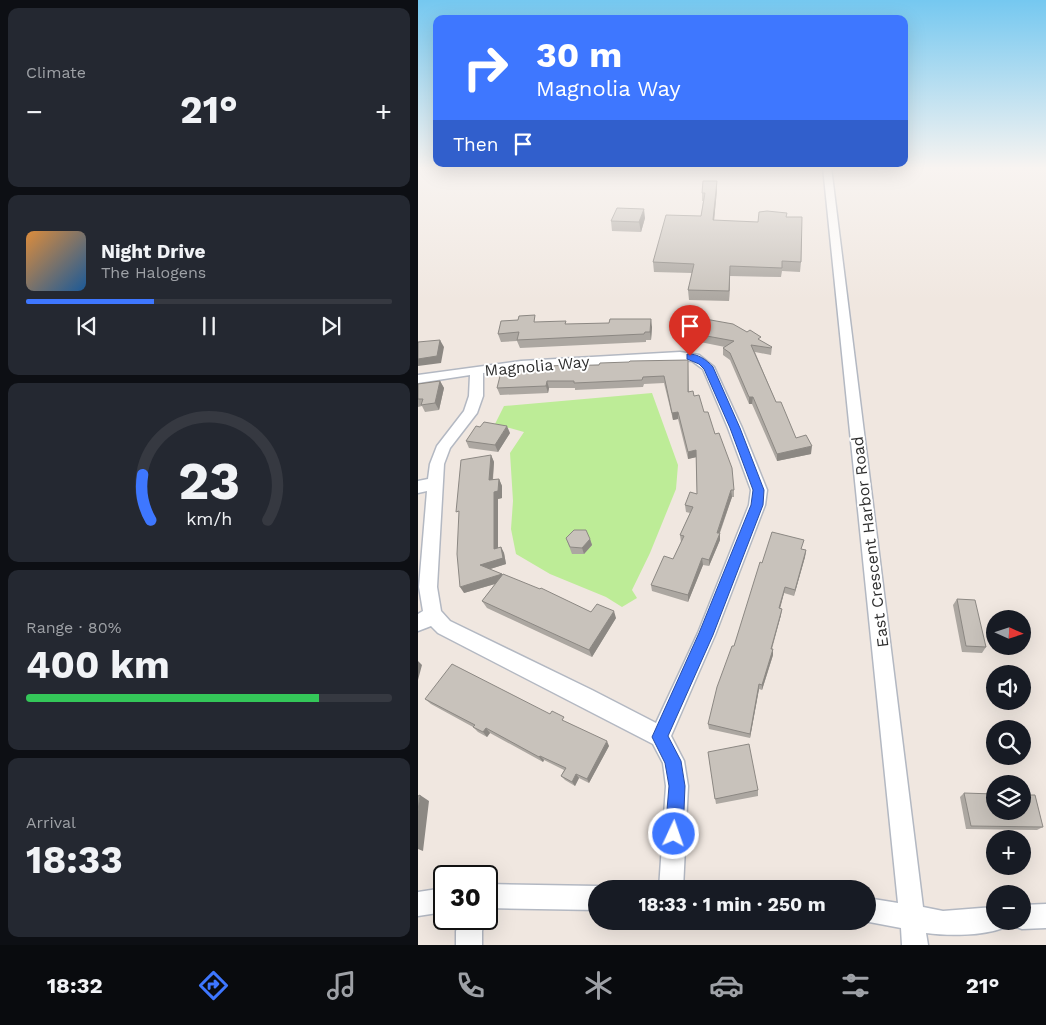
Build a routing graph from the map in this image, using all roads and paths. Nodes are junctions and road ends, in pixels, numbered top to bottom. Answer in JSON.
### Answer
{"nodes":[{"id":1,"x":832,"y":211,"type":"edge"},
{"id":2,"x":477,"y":370,"type":"junction"},
{"id":3,"x":418,"y":379,"type":"edge"},
{"id":4,"x":436,"y":484,"type":"junction"},
{"id":5,"x":418,"y":487,"type":"edge"},
{"id":6,"x":425,"y":619,"type":"edge"},
{"id":7,"x":660,"y":737,"type":"junction"},
{"id":8,"x":672,"y":880,"type":"edge"},
{"id":9,"x":498,"y":896,"type":"edge"},
{"id":10,"x":588,"y":898,"type":"edge"},
{"id":11,"x":433,"y":902,"type":"edge"},
{"id":12,"x":418,"y":904,"type":"edge"},
{"id":13,"x":876,"y":914,"type":"edge"},
{"id":14,"x":1046,"y":916,"type":"edge"},
{"id":15,"x":1031,"y":917,"type":"edge"},
{"id":16,"x":986,"y":920,"type":"edge"},
{"id":17,"x":469,"y":930,"type":"edge"},
{"id":18,"x":913,"y":931,"type":"edge"},
{"id":19,"x":469,"y":945,"type":"edge"}],
"edges":[{"from":1,"to":18,"type":"street","name":"East Crescent Harbor Road"},
{"from":2,"to":3,"type":"street"},
{"from":2,"to":4,"type":"street","name":"Magnolia Way"},
{"from":2,"to":7,"type":"street","name":"Magnolia Way"},
{"from":4,"to":5,"type":"street"},
{"from":4,"to":6,"type":"street","name":"Magnolia Way"},
{"from":6,"to":7,"type":"street","name":"Magnolia Way"},
{"from":7,"to":8,"type":"street"},
{"from":9,"to":10,"type":"street"},
{"from":11,"to":12,"type":"street"},
{"from":13,"to":18,"type":"street"},
{"from":14,"to":15,"type":"street"},
{"from":16,"to":18,"type":"street"},
{"from":17,"to":19,"type":"street"}]}
